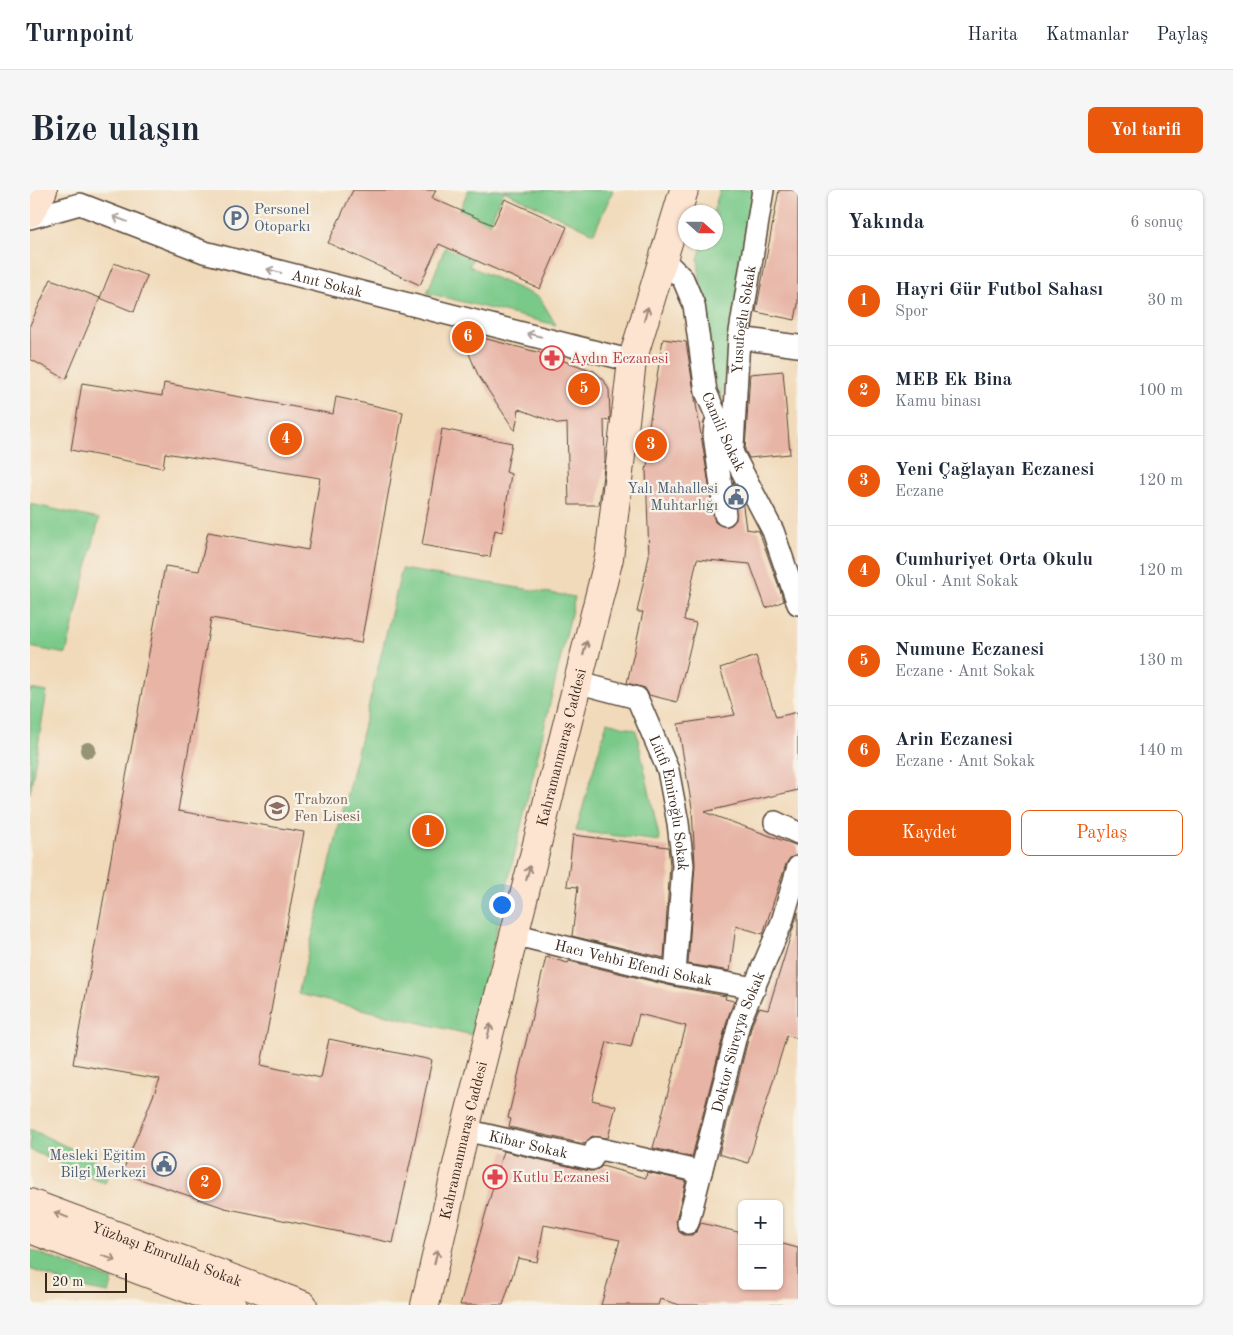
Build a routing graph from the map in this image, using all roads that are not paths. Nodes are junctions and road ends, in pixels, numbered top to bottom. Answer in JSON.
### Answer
{"nodes":[{"id":1,"x":43,"y":190,"type":"edge"},
{"id":2,"x":684,"y":190,"type":"edge"},
{"id":3,"x":763,"y":190,"type":"edge"},
{"id":4,"x":30,"y":213,"type":"edge"},
{"id":5,"x":30,"y":218,"type":"edge"},
{"id":6,"x":662,"y":258,"type":"junction"},
{"id":7,"x":738,"y":338,"type":"junction"},
{"id":8,"x":798,"y":346,"type":"edge"},
{"id":9,"x":632,"y":361,"type":"junction"},
{"id":10,"x":716,"y":415,"type":"junction"},
{"id":11,"x":732,"y":452,"type":"junction"},
{"id":12,"x":725,"y":515,"type":"dead end"},
{"id":13,"x":794,"y":582,"type":"edge"},
{"id":14,"x":798,"y":604,"type":"edge"},
{"id":15,"x":576,"y":682,"type":"junction"},
{"id":16,"x":775,"y":822,"type":"dead end"},
{"id":17,"x":798,"y":833,"type":"edge"},
{"id":18,"x":798,"y":867,"type":"edge"},
{"id":19,"x":513,"y":934,"type":"junction"},
{"id":20,"x":675,"y":974,"type":"junction"},
{"id":21,"x":755,"y":988,"type":"junction"},
{"id":22,"x":465,"y":1130,"type":"junction"},
{"id":23,"x":700,"y":1172,"type":"junction"},
{"id":24,"x":30,"y":1203,"type":"edge"},
{"id":25,"x":688,"y":1223,"type":"dead end"},
{"id":26,"x":30,"y":1229,"type":"edge"},
{"id":27,"x":232,"y":1305,"type":"edge"},
{"id":28,"x":303,"y":1305,"type":"edge"},
{"id":29,"x":425,"y":1305,"type":"edge"}],
"edges":[{"from":1,"to":4,"type":"street"},
{"from":2,"to":6,"type":"street","name":"Kahramanmaraş Caddesi"},
{"from":3,"to":7,"type":"street","name":"Yusufoğlu Sokak"},
{"from":9,"to":5,"type":"street","name":"Anıt Sokak","one_way":true},
{"from":9,"to":6,"type":"street","name":"Kahramanmaraş Caddesi","one_way":true},
{"from":6,"to":10,"type":"street","name":"Camili Sokak"},
{"from":7,"to":8,"type":"street"},
{"from":7,"to":11,"type":"street","name":"Yusufoğlu Sokak"},
{"from":15,"to":9,"type":"street","name":"Kahramanmaraş Caddesi","one_way":true},
{"from":10,"to":11,"type":"street","name":"Camili Sokak"},
{"from":10,"to":12,"type":"street"},
{"from":11,"to":13,"type":"street","name":"Camili Sokak"},
{"from":13,"to":14,"type":"street","name":"Camili Sokak"},
{"from":19,"to":15,"type":"street","name":"Kahramanmaraş Caddesi","one_way":true},
{"from":15,"to":20,"type":"street","name":"Lütfi Emiroğlu Sokak"},
{"from":16,"to":17,"type":"street"},
{"from":18,"to":21,"type":"street","name":"Doktor Süreyya Sokak"},
{"from":19,"to":20,"type":"street","name":"Hacı Vehbi Efendi Sokak"},
{"from":22,"to":19,"type":"street","name":"Kahramanmaraş Caddesi","one_way":true},
{"from":20,"to":21,"type":"street","name":"Hacı Vehbi Efendi Sokak"},
{"from":21,"to":23,"type":"street","name":"Doktor Süreyya Sokak"},
{"from":22,"to":23,"type":"street","name":"Kibar Sokak"},
{"from":29,"to":22,"type":"street","name":"Kahramanmaraş Caddesi","one_way":true},
{"from":23,"to":25,"type":"street","name":"Doktor Süreyya Sokak"},
{"from":28,"to":24,"type":"street","name":"Yüzbaşı Emrullah Sokak","one_way":true},
{"from":26,"to":27,"type":"street","name":"Yüzbaşı Emrullah Sokak","one_way":true}]}
